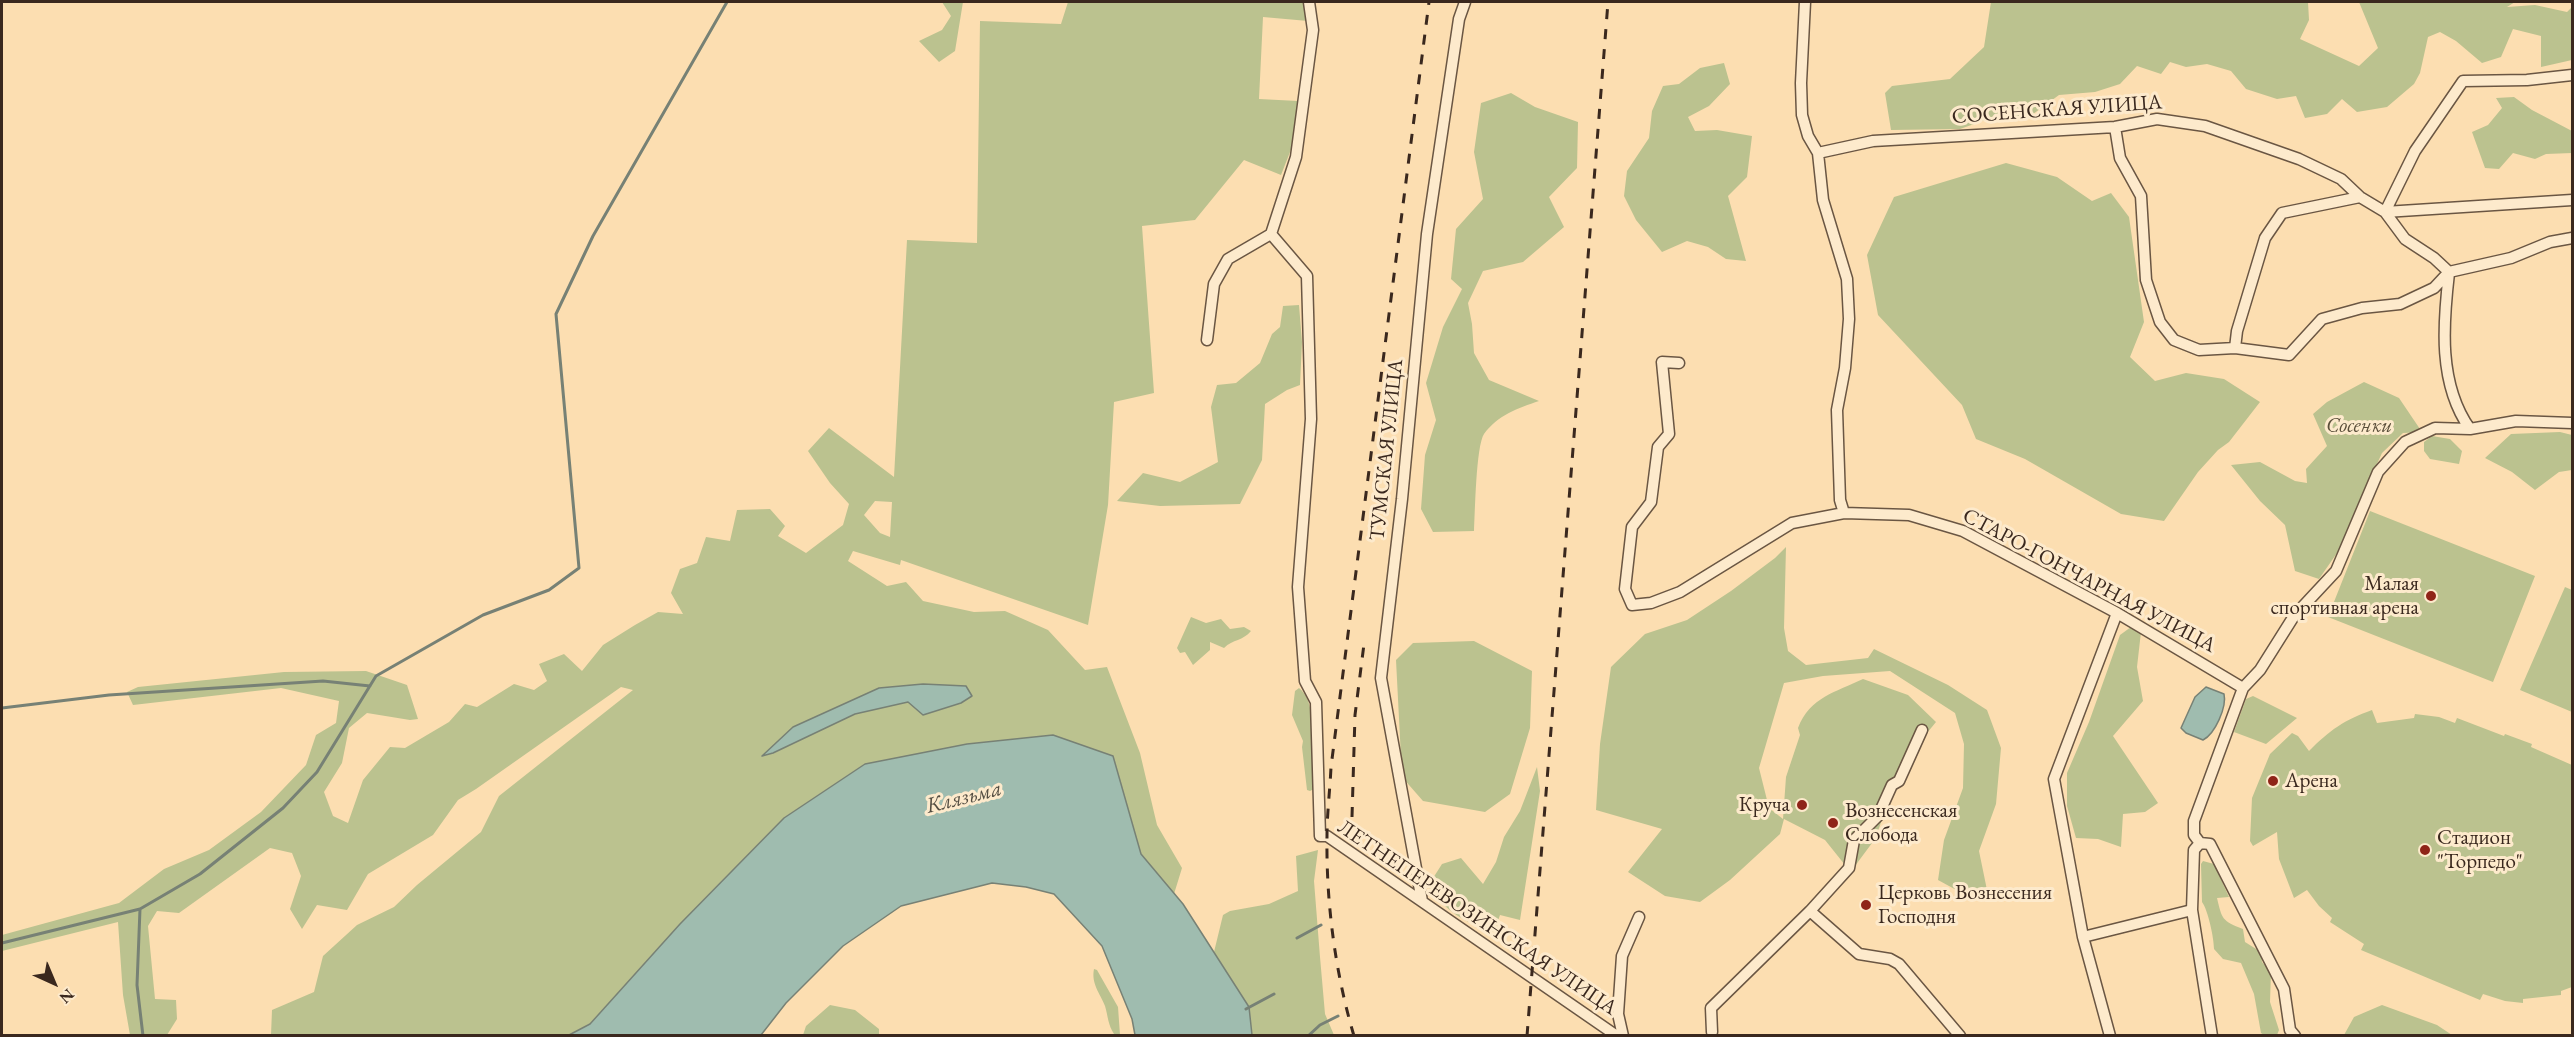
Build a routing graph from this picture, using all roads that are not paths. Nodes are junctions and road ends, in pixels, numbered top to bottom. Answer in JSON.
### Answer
{"nodes":[{"id":1,"x":1309,"y":2,"type":"edge"},
{"id":2,"x":1465,"y":2,"type":"edge"},
{"id":3,"x":1805,"y":2,"type":"edge"},
{"id":4,"x":2572,"y":75,"type":"edge"},
{"id":5,"x":2115,"y":127,"type":"junction"},
{"id":6,"x":1818,"y":153,"type":"junction"},
{"id":7,"x":2360,"y":197,"type":"junction"},
{"id":8,"x":2572,"y":200,"type":"edge"},
{"id":9,"x":2385,"y":212,"type":"junction"},
{"id":10,"x":1271,"y":234,"type":"junction"},
{"id":11,"x":2572,"y":238,"type":"edge"},
{"id":12,"x":2449,"y":272,"type":"junction"},
{"id":13,"x":1207,"y":340,"type":"dead end"},
{"id":14,"x":2235,"y":348,"type":"junction"},
{"id":15,"x":1679,"y":363,"type":"dead end"},
{"id":16,"x":2572,"y":423,"type":"edge"},
{"id":17,"x":2470,"y":429,"type":"junction"},
{"id":18,"x":1844,"y":513,"type":"junction"},
{"id":19,"x":2117,"y":613,"type":"junction"},
{"id":20,"x":2243,"y":688,"type":"junction"},
{"id":21,"x":1922,"y":730,"type":"dead end"},
{"id":22,"x":2200,"y":843,"type":"junction"},
{"id":23,"x":1422,"y":901,"type":"junction"},
{"id":24,"x":2192,"y":910,"type":"junction"},
{"id":25,"x":1810,"y":911,"type":"junction"},
{"id":26,"x":1639,"y":917,"type":"dead end"},
{"id":27,"x":2083,"y":937,"type":"junction"},
{"id":28,"x":1712,"y":1032,"type":"dead end"},
{"id":29,"x":1617,"y":1035,"type":"edge"},
{"id":30,"x":1623,"y":1035,"type":"edge"},
{"id":31,"x":1960,"y":1035,"type":"edge"},
{"id":32,"x":2110,"y":1035,"type":"edge"},
{"id":33,"x":2212,"y":1035,"type":"edge"},
{"id":34,"x":2295,"y":1035,"type":"edge"}],
"edges":[{"from":1,"to":10,"type":"street"},
{"from":2,"to":23,"type":"street","name":"ТУМСКАЯ УЛИЦА"},
{"from":3,"to":6,"type":"street"},
{"from":4,"to":9,"type":"street"},
{"from":5,"to":6,"type":"street","name":"СОСЕНСКАЯ УЛИЦА"},
{"from":5,"to":7,"type":"street","name":"СОСЕНСКАЯ УЛИЦА"},
{"from":5,"to":14,"type":"street"},
{"from":6,"to":18,"type":"street"},
{"from":7,"to":9,"type":"street","name":"СОСЕНСКАЯ УЛИЦА"},
{"from":7,"to":14,"type":"street"},
{"from":8,"to":9,"type":"street"},
{"from":9,"to":12,"type":"street","name":"СОСЕНСКАЯ УЛИЦА"},
{"from":10,"to":13,"type":"street"},
{"from":10,"to":23,"type":"street","name":"ЛЕТНЕПЕРЕВОЗИНСКАЯ УЛИЦА"},
{"from":11,"to":12,"type":"street"},
{"from":12,"to":14,"type":"street"},
{"from":12,"to":17,"type":"street"},
{"from":15,"to":18,"type":"street","name":"СТАРО-ГОНЧАРНАЯ УЛИЦА"},
{"from":16,"to":17,"type":"street"},
{"from":17,"to":20,"type":"street"},
{"from":18,"to":19,"type":"street","name":"СТАРО-ГОНЧАРНАЯ УЛИЦА"},
{"from":19,"to":20,"type":"street","name":"СТАРО-ГОНЧАРНАЯ УЛИЦА"},
{"from":19,"to":27,"type":"street"},
{"from":20,"to":22,"type":"street"},
{"from":21,"to":25,"type":"street"},
{"from":22,"to":24,"type":"street"},
{"from":22,"to":34,"type":"street"},
{"from":23,"to":29,"type":"street","name":"ЛЕТНЕПЕРЕВОЗИНСКАЯ УЛИЦА"},
{"from":24,"to":27,"type":"street"},
{"from":24,"to":33,"type":"street"},
{"from":25,"to":28,"type":"street"},
{"from":25,"to":31,"type":"street"},
{"from":26,"to":30,"type":"street"},
{"from":27,"to":32,"type":"street"}]}
